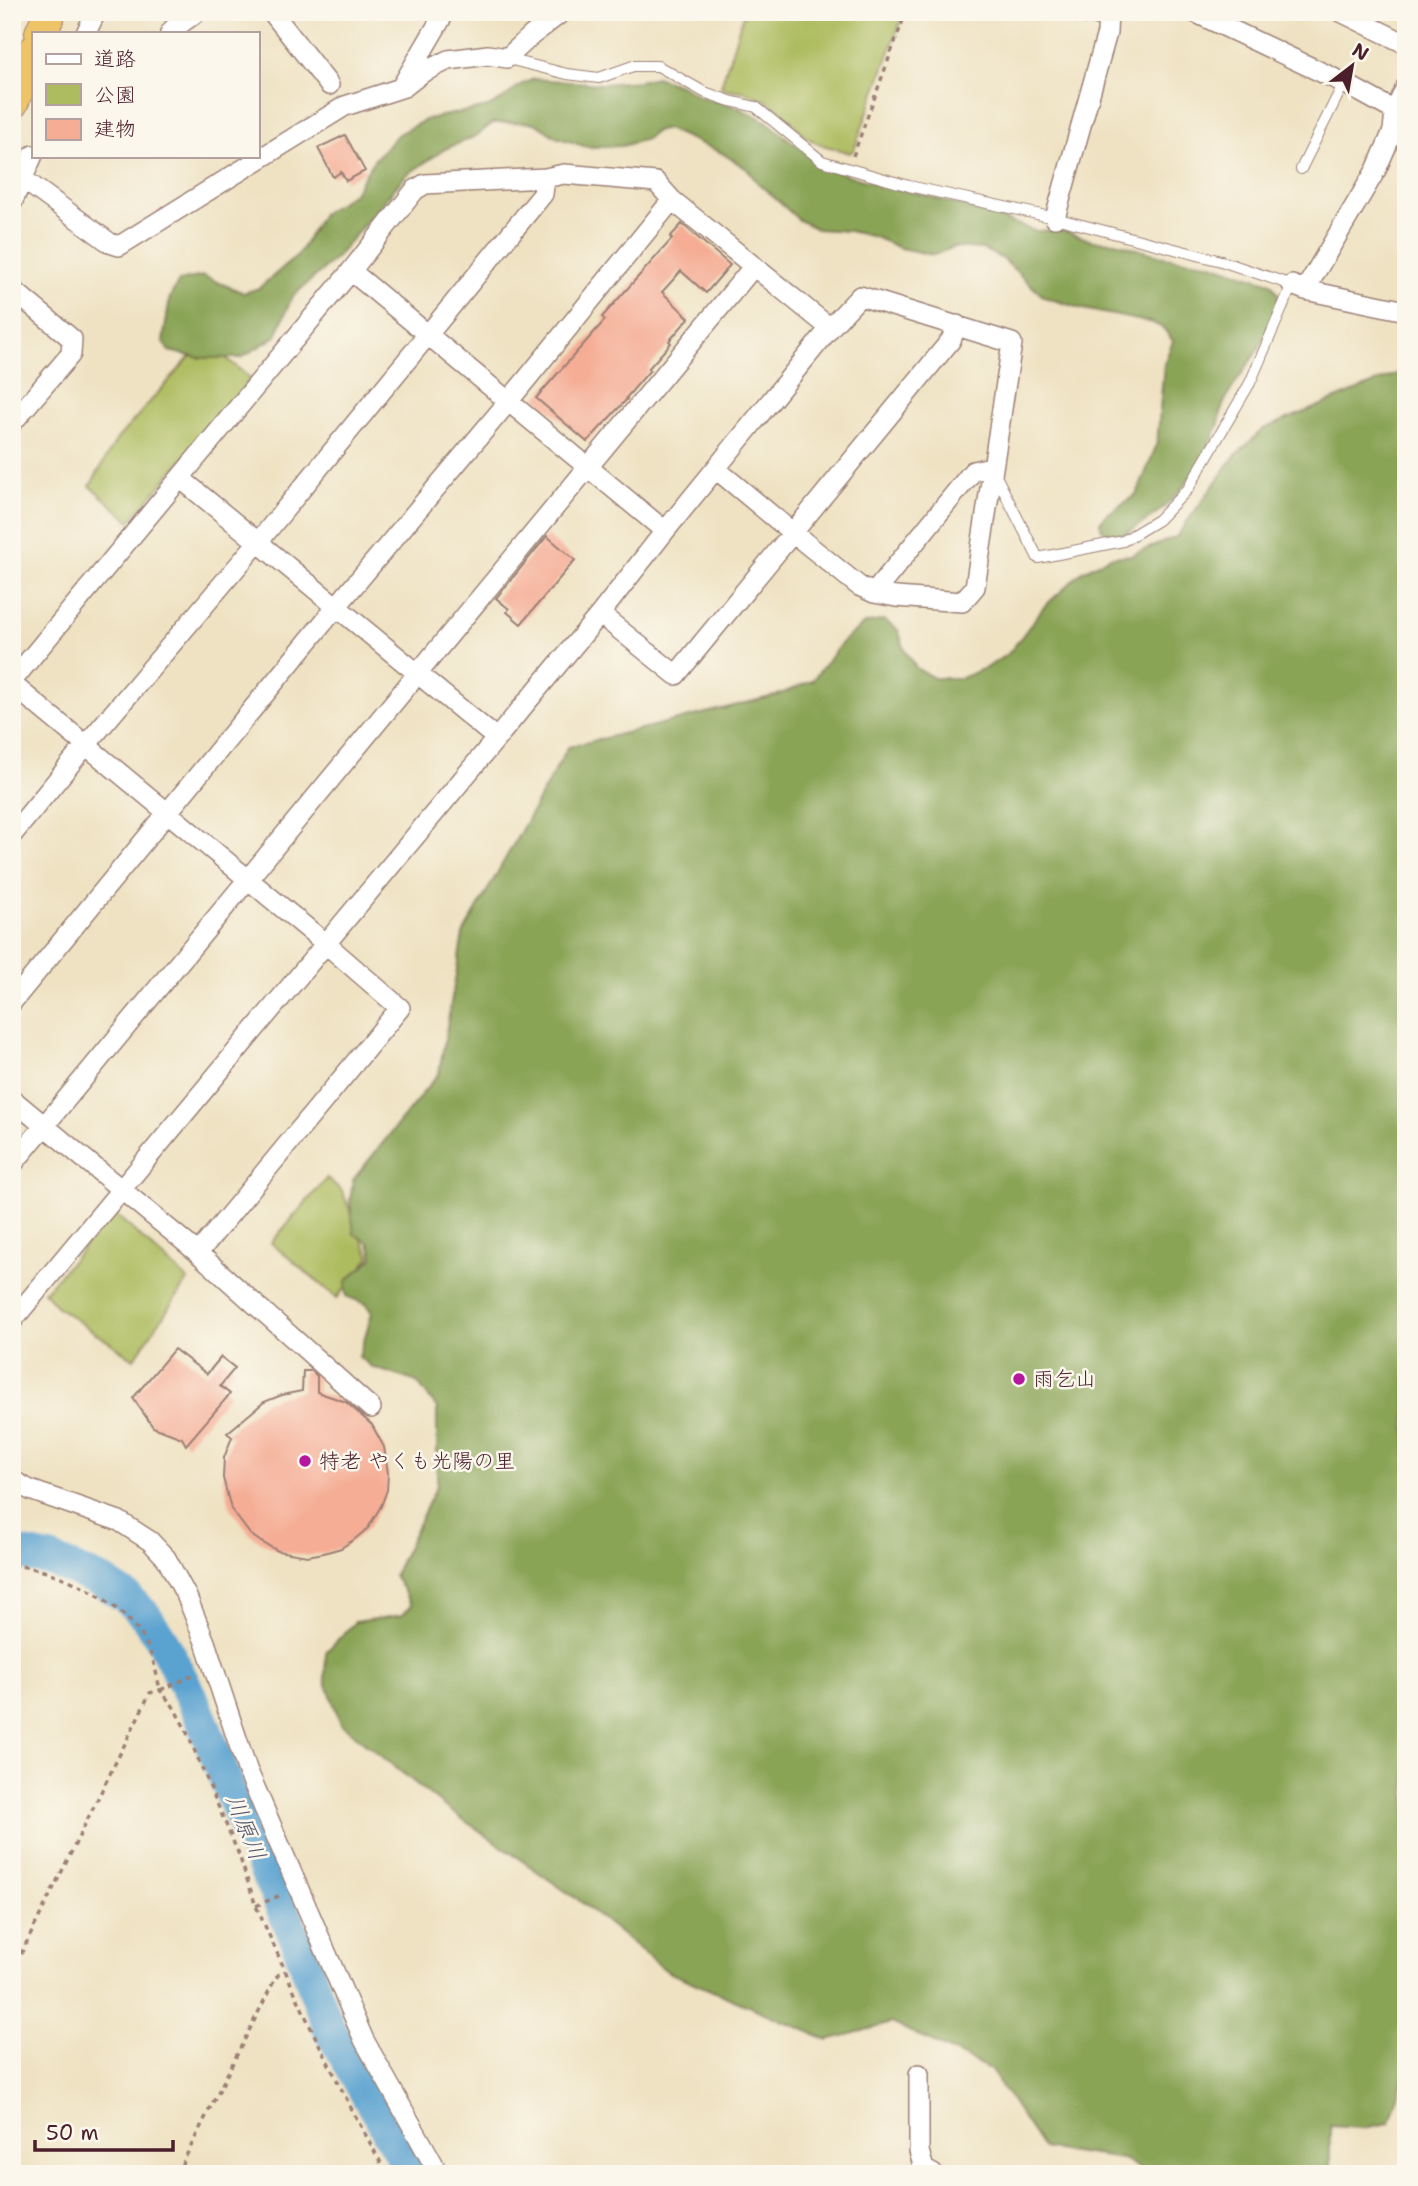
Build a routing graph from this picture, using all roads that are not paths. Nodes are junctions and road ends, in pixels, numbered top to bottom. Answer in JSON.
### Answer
{"nodes":[{"id":1,"x":50,"y":12,"type":"edge"},
{"id":2,"x":96,"y":12,"type":"edge"},
{"id":3,"x":197,"y":12,"type":"edge"},
{"id":4,"x":272,"y":12,"type":"edge"},
{"id":5,"x":445,"y":12,"type":"edge"},
{"id":6,"x":562,"y":12,"type":"edge"},
{"id":7,"x":1075,"y":12,"type":"edge"},
{"id":8,"x":1194,"y":12,"type":"edge"},
{"id":9,"x":1341,"y":12,"type":"edge"},
{"id":10,"x":41,"y":32,"type":"edge"},
{"id":11,"x":86,"y":32,"type":"edge"},
{"id":12,"x":171,"y":32,"type":"edge"},
{"id":13,"x":1406,"y":44,"type":"edge"},
{"id":14,"x":32,"y":54,"type":"edge"},
{"id":15,"x":507,"y":58,"type":"junction"},
{"id":16,"x":1344,"y":82,"type":"junction"},
{"id":17,"x":329,"y":85,"type":"dead end"},
{"id":18,"x":1406,"y":87,"type":"edge"},
{"id":19,"x":400,"y":89,"type":"junction"},
{"id":20,"x":12,"y":103,"type":"edge"},
{"id":21,"x":1395,"y":111,"type":"junction"},
{"id":22,"x":32,"y":157,"type":"edge"},
{"id":23,"x":1301,"y":169,"type":"dead end"},
{"id":24,"x":545,"y":178,"type":"junction"},
{"id":25,"x":23,"y":179,"type":"junction"},
{"id":26,"x":672,"y":200,"type":"junction"},
{"id":27,"x":12,"y":203,"type":"edge"},
{"id":28,"x":1055,"y":218,"type":"junction"},
{"id":29,"x":754,"y":266,"type":"junction"},
{"id":30,"x":351,"y":271,"type":"junction"},
{"id":31,"x":1298,"y":288,"type":"junction"},
{"id":32,"x":12,"y":289,"type":"edge"},
{"id":33,"x":1406,"y":311,"type":"edge"},
{"id":34,"x":957,"y":325,"type":"junction"},
{"id":35,"x":831,"y":328,"type":"junction"},
{"id":36,"x":428,"y":335,"type":"junction"},
{"id":37,"x":508,"y":402,"type":"junction"},
{"id":38,"x":12,"y":424,"type":"edge"},
{"id":39,"x":589,"y":467,"type":"junction"},
{"id":40,"x":992,"y":467,"type":"junction"},
{"id":41,"x":716,"y":469,"type":"junction"},
{"id":42,"x":180,"y":478,"type":"junction"},
{"id":43,"x":665,"y":531,"type":"junction"},
{"id":44,"x":793,"y":533,"type":"junction"},
{"id":45,"x":259,"y":541,"type":"junction"},
{"id":46,"x":874,"y":593,"type":"junction"},
{"id":47,"x":337,"y":606,"type":"junction"},
{"id":48,"x":600,"y":614,"type":"junction"},
{"id":49,"x":418,"y":673,"type":"junction"},
{"id":50,"x":12,"y":682,"type":"edge"},
{"id":51,"x":496,"y":738,"type":"junction"},
{"id":52,"x":86,"y":745,"type":"junction"},
{"id":53,"x":168,"y":814,"type":"junction"},
{"id":54,"x":12,"y":835,"type":"edge"},
{"id":55,"x":247,"y":878,"type":"junction"},
{"id":56,"x":325,"y":943,"type":"junction"},
{"id":57,"x":12,"y":1002,"type":"edge"},
{"id":58,"x":12,"y":1100,"type":"edge"},
{"id":59,"x":45,"y":1126,"type":"junction"},
{"id":60,"x":12,"y":1165,"type":"edge"},
{"id":61,"x":121,"y":1190,"type":"junction"},
{"id":62,"x":198,"y":1252,"type":"junction"},
{"id":63,"x":12,"y":1321,"type":"edge"},
{"id":64,"x":371,"y":1408,"type":"dead end"},
{"id":65,"x":12,"y":1480,"type":"edge"},
{"id":66,"x":919,"y":2074,"type":"dead end"},
{"id":67,"x":439,"y":2174,"type":"edge"},
{"id":68,"x":933,"y":2174,"type":"edge"}],
"edges":[{"from":1,"to":10,"type":"highway"},
{"from":2,"to":11,"type":"street"},
{"from":3,"to":12,"type":"street"},
{"from":4,"to":17,"type":"street"},
{"from":5,"to":19,"type":"street"},
{"from":6,"to":15,"type":"street"},
{"from":7,"to":28,"type":"street"},
{"from":8,"to":16,"type":"street"},
{"from":9,"to":13,"type":"street"},
{"from":14,"to":20,"type":"highway"},
{"from":15,"to":19,"type":"street"},
{"from":15,"to":28,"type":"lane"},
{"from":16,"to":21,"type":"street"},
{"from":16,"to":23,"type":"lane"},
{"from":18,"to":21,"type":"street"},
{"from":19,"to":25,"type":"street"},
{"from":21,"to":31,"type":"street"},
{"from":22,"to":25,"type":"street"},
{"from":24,"to":26,"type":"street"},
{"from":24,"to":30,"type":"street"},
{"from":24,"to":36,"type":"street"},
{"from":25,"to":27,"type":"street"},
{"from":26,"to":29,"type":"street"},
{"from":26,"to":37,"type":"street"},
{"from":28,"to":31,"type":"lane"},
{"from":29,"to":35,"type":"street"},
{"from":29,"to":39,"type":"street"},
{"from":30,"to":36,"type":"street"},
{"from":30,"to":42,"type":"street"},
{"from":31,"to":33,"type":"street"},
{"from":31,"to":40,"type":"lane"},
{"from":32,"to":38,"type":"street"},
{"from":34,"to":35,"type":"street"},
{"from":34,"to":40,"type":"street"},
{"from":34,"to":44,"type":"street"},
{"from":35,"to":41,"type":"street"},
{"from":36,"to":37,"type":"street"},
{"from":36,"to":45,"type":"street"},
{"from":37,"to":39,"type":"street"},
{"from":37,"to":47,"type":"street"},
{"from":39,"to":43,"type":"street"},
{"from":39,"to":49,"type":"street"},
{"from":40,"to":46,"type":"street"},
{"from":40,"to":46,"type":"street"},
{"from":41,"to":43,"type":"street"},
{"from":41,"to":44,"type":"street"},
{"from":42,"to":45,"type":"street"},
{"from":42,"to":50,"type":"street"},
{"from":43,"to":48,"type":"street"},
{"from":44,"to":46,"type":"street"},
{"from":44,"to":48,"type":"street"},
{"from":45,"to":47,"type":"street"},
{"from":45,"to":52,"type":"street"},
{"from":47,"to":49,"type":"street"},
{"from":47,"to":53,"type":"street"},
{"from":48,"to":51,"type":"street"},
{"from":49,"to":51,"type":"street"},
{"from":49,"to":55,"type":"street"},
{"from":50,"to":52,"type":"street"},
{"from":51,"to":56,"type":"street"},
{"from":52,"to":53,"type":"street"},
{"from":52,"to":54,"type":"street"},
{"from":53,"to":55,"type":"street"},
{"from":53,"to":57,"type":"street"},
{"from":55,"to":56,"type":"street"},
{"from":55,"to":59,"type":"street"},
{"from":56,"to":61,"type":"street"},
{"from":56,"to":62,"type":"street"},
{"from":58,"to":59,"type":"street"},
{"from":59,"to":60,"type":"street"},
{"from":59,"to":61,"type":"street"},
{"from":61,"to":62,"type":"street"},
{"from":61,"to":63,"type":"street"},
{"from":62,"to":64,"type":"street"},
{"from":65,"to":67,"type":"street"},
{"from":66,"to":68,"type":"street"}]}
